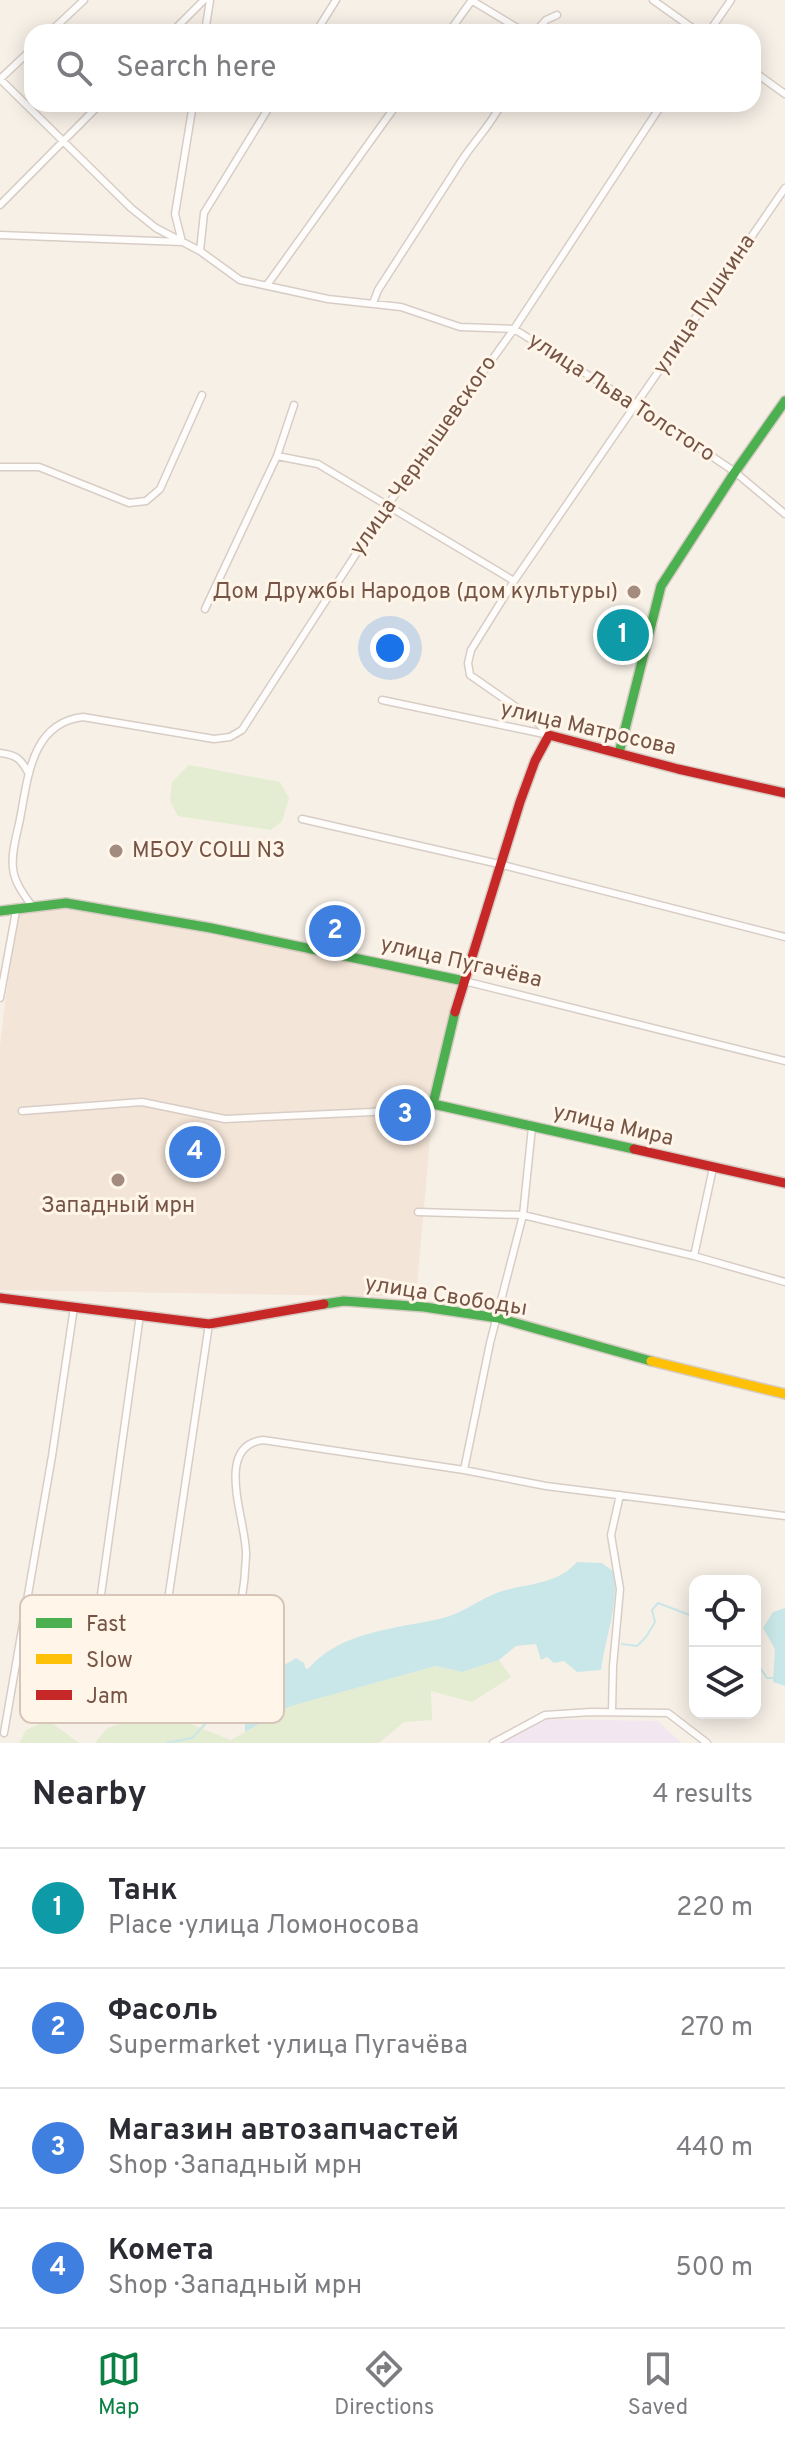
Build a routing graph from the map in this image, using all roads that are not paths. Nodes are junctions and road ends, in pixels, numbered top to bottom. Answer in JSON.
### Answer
{"nodes":[{"id":1,"x":84,"y":0,"type":"edge"},
{"id":2,"x":204,"y":0,"type":"edge"},
{"id":3,"x":210,"y":0,"type":"edge"},
{"id":4,"x":336,"y":0,"type":"edge"},
{"id":5,"x":472,"y":0,"type":"edge"},
{"id":6,"x":653,"y":0,"type":"edge"},
{"id":7,"x":731,"y":0,"type":"edge"},
{"id":8,"x":557,"y":15,"type":"dead end"},
{"id":9,"x":58,"y":24,"type":"edge"},
{"id":10,"x":180,"y":24,"type":"edge"},
{"id":11,"x":206,"y":24,"type":"edge"},
{"id":12,"x":321,"y":24,"type":"edge"},
{"id":13,"x":455,"y":24,"type":"edge"},
{"id":14,"x":511,"y":24,"type":"edge"},
{"id":15,"x":542,"y":24,"type":"edge"},
{"id":16,"x":687,"y":24,"type":"edge"},
{"id":17,"x":714,"y":24,"type":"edge"},
{"id":18,"x":24,"y":56,"type":"edge"},
{"id":19,"x":761,"y":77,"type":"edge"},
{"id":20,"x":0,"y":79,"type":"edge"},
{"id":21,"x":785,"y":94,"type":"edge"},
{"id":22,"x":24,"y":103,"type":"edge"},
{"id":23,"x":34,"y":112,"type":"edge"},
{"id":24,"x":92,"y":112,"type":"edge"},
{"id":25,"x":192,"y":112,"type":"edge"},
{"id":26,"x":266,"y":112,"type":"edge"},
{"id":27,"x":391,"y":112,"type":"edge"},
{"id":28,"x":497,"y":112,"type":"edge"},
{"id":29,"x":657,"y":112,"type":"edge"},
{"id":30,"x":63,"y":141,"type":"junction"},
{"id":31,"x":785,"y":188,"type":"edge"},
{"id":32,"x":0,"y":205,"type":"edge"},
{"id":33,"x":0,"y":235,"type":"edge"},
{"id":34,"x":182,"y":242,"type":"junction"},
{"id":35,"x":200,"y":251,"type":"junction"},
{"id":36,"x":267,"y":285,"type":"junction"},
{"id":37,"x":373,"y":303,"type":"junction"},
{"id":38,"x":514,"y":329,"type":"junction"},
{"id":39,"x":202,"y":395,"type":"dead end"},
{"id":40,"x":785,"y":401,"type":"edge"},
{"id":41,"x":294,"y":405,"type":"dead end"},
{"id":42,"x":636,"y":405,"type":"junction"},
{"id":43,"x":277,"y":456,"type":"junction"},
{"id":44,"x":0,"y":467,"type":"edge"},
{"id":45,"x":735,"y":472,"type":"junction"},
{"id":46,"x":387,"y":506,"type":"junction"},
{"id":47,"x":785,"y":514,"type":"edge"},
{"id":48,"x":514,"y":581,"type":"junction"},
{"id":49,"x":205,"y":609,"type":"dead end"},
{"id":50,"x":382,"y":700,"type":"dead end"},
{"id":51,"x":549,"y":735,"type":"junction"},
{"id":52,"x":0,"y":753,"type":"edge"},
{"id":53,"x":619,"y":753,"type":"junction"},
{"id":54,"x":29,"y":774,"type":"junction"},
{"id":55,"x":785,"y":793,"type":"edge"},
{"id":56,"x":302,"y":819,"type":"dead end"},
{"id":57,"x":499,"y":864,"type":"junction"},
{"id":58,"x":32,"y":906,"type":"junction"},
{"id":59,"x":0,"y":911,"type":"edge"},
{"id":60,"x":16,"y":911,"type":"junction"},
{"id":61,"x":785,"y":937,"type":"edge"},
{"id":62,"x":464,"y":981,"type":"junction"},
{"id":63,"x":0,"y":998,"type":"edge"},
{"id":64,"x":785,"y":1061,"type":"edge"},
{"id":65,"x":433,"y":1104,"type":"junction"},
{"id":66,"x":22,"y":1111,"type":"dead end"},
{"id":67,"x":532,"y":1127,"type":"junction"},
{"id":68,"x":713,"y":1168,"type":"junction"},
{"id":69,"x":785,"y":1183,"type":"edge"},
{"id":70,"x":418,"y":1212,"type":"dead end"},
{"id":71,"x":523,"y":1215,"type":"junction"},
{"id":72,"x":694,"y":1256,"type":"junction"},
{"id":73,"x":785,"y":1282,"type":"edge"},
{"id":74,"x":0,"y":1298,"type":"edge"},
{"id":75,"x":74,"y":1307,"type":"junction"},
{"id":76,"x":140,"y":1315,"type":"junction"},
{"id":77,"x":498,"y":1318,"type":"junction"},
{"id":78,"x":209,"y":1324,"type":"junction"},
{"id":79,"x":785,"y":1394,"type":"edge"},
{"id":80,"x":464,"y":1470,"type":"junction"},
{"id":81,"x":620,"y":1495,"type":"junction"},
{"id":82,"x":785,"y":1516,"type":"edge"},
{"id":83,"x":28,"y":1595,"type":"edge"},
{"id":84,"x":101,"y":1595,"type":"edge"},
{"id":85,"x":169,"y":1595,"type":"edge"},
{"id":86,"x":241,"y":1595,"type":"edge"},
{"id":87,"x":20,"y":1641,"type":"edge"},
{"id":88,"x":612,"y":1712,"type":"junction"},
{"id":89,"x":4,"y":1733,"type":"dead end"},
{"id":90,"x":493,"y":1743,"type":"edge"},
{"id":91,"x":707,"y":1743,"type":"edge"}],
"edges":[{"from":1,"to":9,"type":"street"},
{"from":2,"to":10,"type":"street"},
{"from":3,"to":11,"type":"street"},
{"from":4,"to":12,"type":"street"},
{"from":5,"to":13,"type":"street"},
{"from":5,"to":14,"type":"street"},
{"from":6,"to":16,"type":"street"},
{"from":7,"to":17,"type":"street"},
{"from":8,"to":15,"type":"street"},
{"from":18,"to":20,"type":"street"},
{"from":19,"to":21,"type":"street"},
{"from":20,"to":22,"type":"street","name":"улица Льва Толстого"},
{"from":23,"to":30,"type":"street","name":"улица Льва Толстого"},
{"from":24,"to":30,"type":"street"},
{"from":25,"to":34,"type":"street"},
{"from":26,"to":35,"type":"street"},
{"from":27,"to":36,"type":"street"},
{"from":28,"to":37,"type":"street"},
{"from":29,"to":38,"type":"street","name":"улица Чернышевского"},
{"from":30,"to":32,"type":"street"},
{"from":30,"to":34,"type":"street","name":"улица Льва Толстого"},
{"from":31,"to":42,"type":"street","name":"улица Пушкина"},
{"from":33,"to":34,"type":"street"},
{"from":34,"to":35,"type":"street","name":"улица Льва Толстого"},
{"from":35,"to":36,"type":"street","name":"улица Льва Толстого"},
{"from":36,"to":37,"type":"street","name":"улица Льва Толстого"},
{"from":37,"to":38,"type":"street","name":"улица Льва Толстого"},
{"from":38,"to":42,"type":"street","name":"улица Льва Толстого"},
{"from":38,"to":46,"type":"street","name":"улица Чернышевского"},
{"from":39,"to":44,"type":"street"},
{"from":40,"to":45,"type":"street"},
{"from":41,"to":43,"type":"street"},
{"from":42,"to":45,"type":"street","name":"улица Льва Толстого"},
{"from":42,"to":48,"type":"street","name":"улица Пушкина"},
{"from":43,"to":46,"type":"street"},
{"from":43,"to":49,"type":"street"},
{"from":45,"to":47,"type":"street","name":"улица Льва Толстого"},
{"from":45,"to":53,"type":"street"},
{"from":46,"to":48,"type":"street"},
{"from":46,"to":54,"type":"street","name":"улица Чернышевского"},
{"from":48,"to":51,"type":"street","name":"улица Пушкина"},
{"from":50,"to":51,"type":"street","name":"улица Матросова"},
{"from":51,"to":53,"type":"street","name":"улица Матросова"},
{"from":51,"to":57,"type":"street"},
{"from":52,"to":54,"type":"street"},
{"from":53,"to":55,"type":"street","name":"улица Матросова"},
{"from":54,"to":58,"type":"street"},
{"from":56,"to":57,"type":"street"},
{"from":57,"to":61,"type":"street"},
{"from":57,"to":62,"type":"street"},
{"from":58,"to":60,"type":"street","name":"улица Пугачёва"},
{"from":58,"to":62,"type":"street","name":"улица Пугачёва"},
{"from":59,"to":60,"type":"street","name":"улица Пугачёва"},
{"from":60,"to":63,"type":"street"},
{"from":62,"to":64,"type":"street","name":"улица Пугачёва"},
{"from":62,"to":65,"type":"street"},
{"from":65,"to":66,"type":"street"},
{"from":65,"to":67,"type":"street","name":"улица Мира"},
{"from":67,"to":68,"type":"street","name":"улица Мира"},
{"from":67,"to":71,"type":"street"},
{"from":68,"to":69,"type":"street","name":"улица Мира"},
{"from":68,"to":72,"type":"street"},
{"from":70,"to":71,"type":"street"},
{"from":71,"to":72,"type":"street"},
{"from":71,"to":77,"type":"street"},
{"from":72,"to":73,"type":"street"},
{"from":74,"to":75,"type":"street","name":"улица Свободы"},
{"from":75,"to":76,"type":"street","name":"улица Свободы"},
{"from":75,"to":83,"type":"street"},
{"from":76,"to":78,"type":"street","name":"улица Свободы"},
{"from":76,"to":84,"type":"street"},
{"from":77,"to":78,"type":"street","name":"улица Свободы"},
{"from":77,"to":79,"type":"street","name":"улица Свободы"},
{"from":77,"to":80,"type":"street"},
{"from":78,"to":85,"type":"street"},
{"from":80,"to":81,"type":"street"},
{"from":80,"to":86,"type":"street"},
{"from":81,"to":82,"type":"street"},
{"from":81,"to":88,"type":"street"},
{"from":87,"to":89,"type":"street"},
{"from":88,"to":90,"type":"street"},
{"from":88,"to":91,"type":"street"}]}
